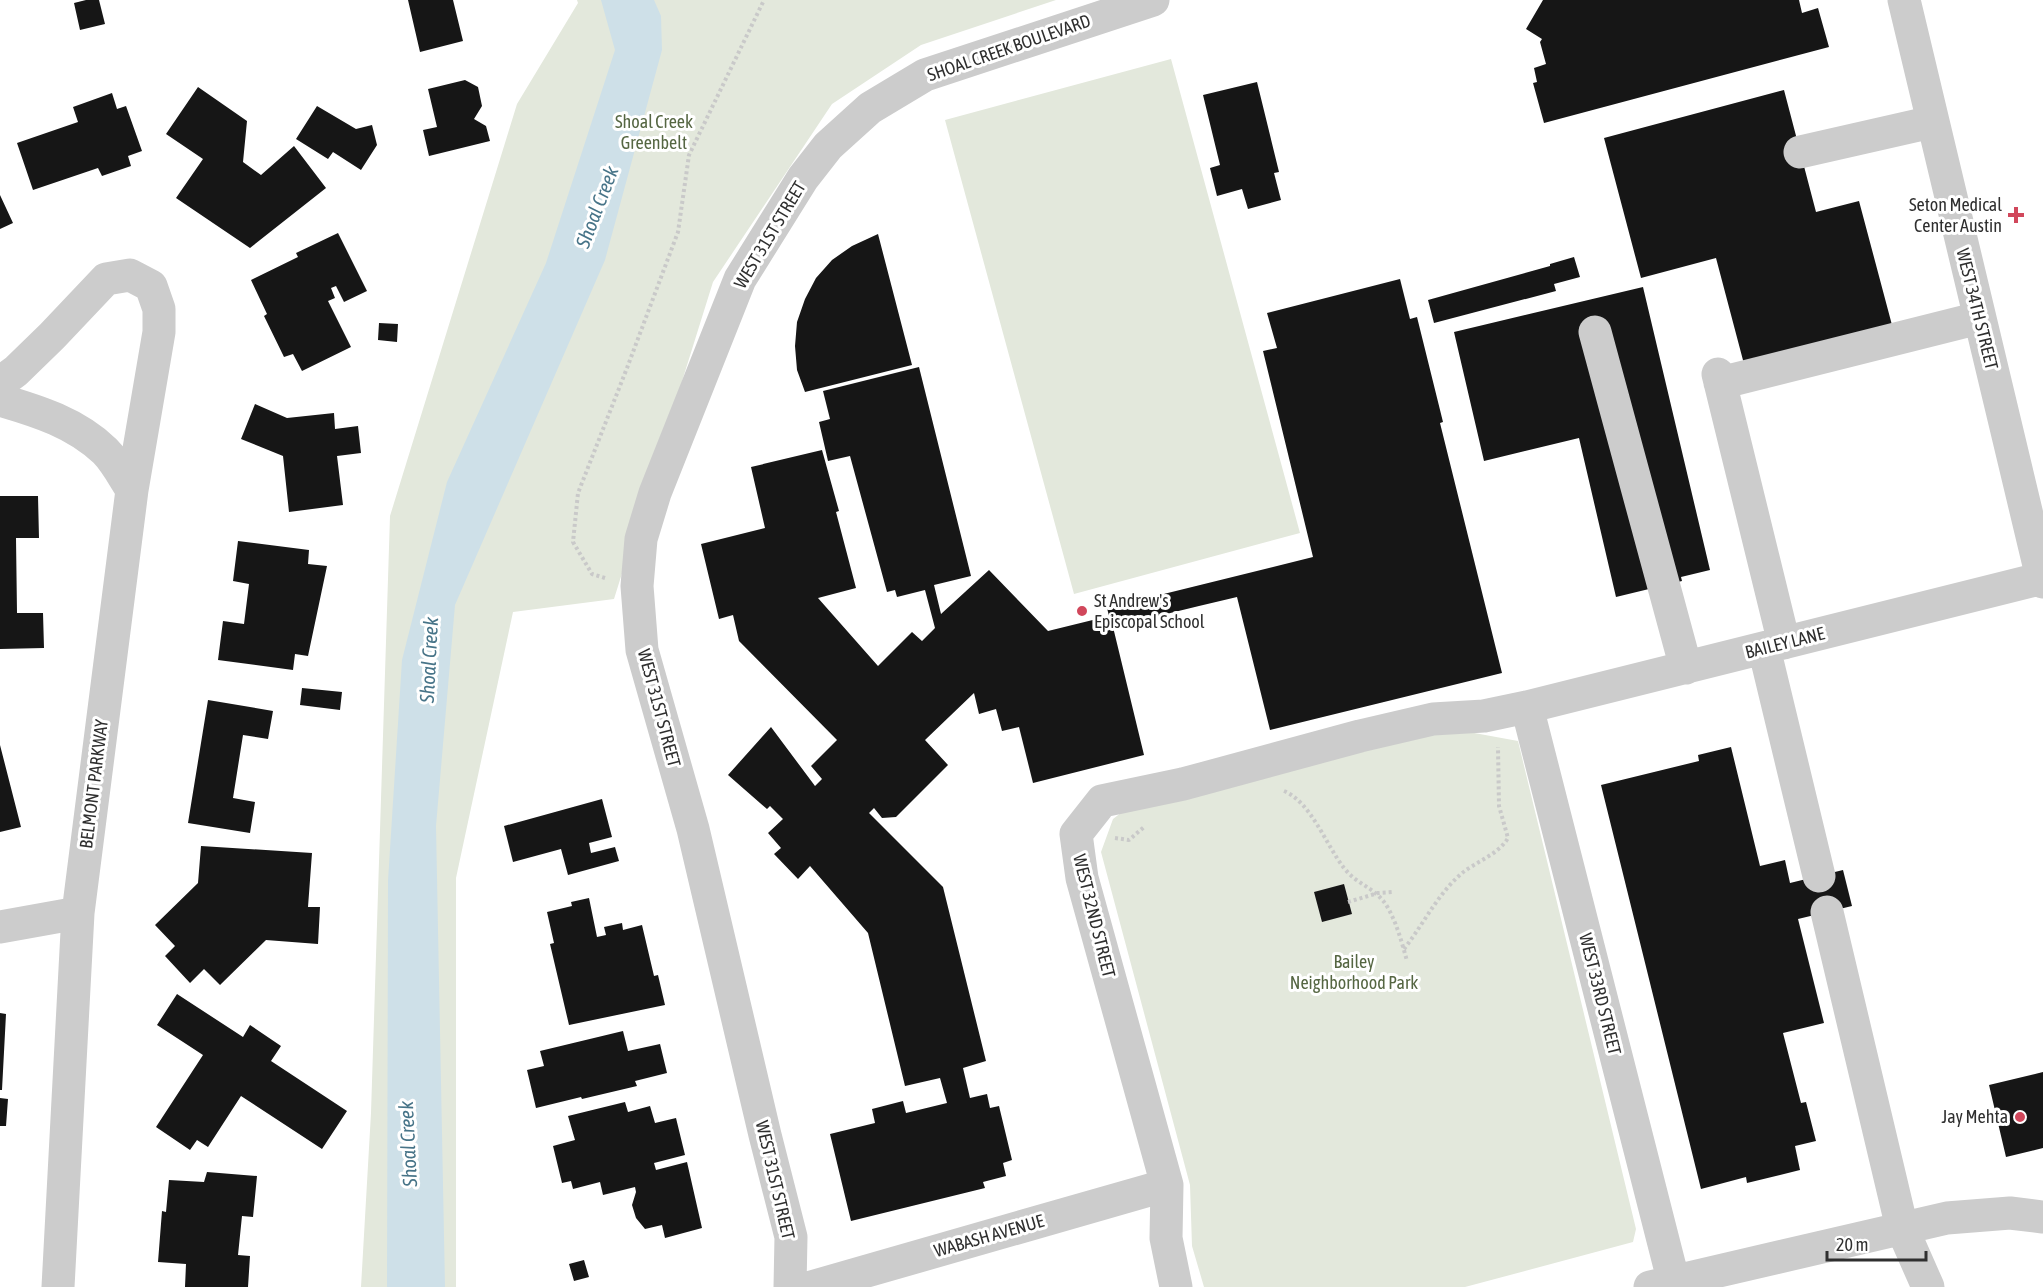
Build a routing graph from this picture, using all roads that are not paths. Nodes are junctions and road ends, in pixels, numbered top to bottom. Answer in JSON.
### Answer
{"nodes":[{"id":1,"x":1154,"y":0,"type":"edge"},
{"id":2,"x":1904,"y":0,"type":"edge"},
{"id":3,"x":870,"y":108,"type":"joint"},
{"id":4,"x":1932,"y":122,"type":"junction"},
{"id":5,"x":1800,"y":152,"type":"dead end"},
{"id":6,"x":1979,"y":318,"type":"junction"},
{"id":7,"x":1595,"y":332,"type":"dead end"},
{"id":8,"x":0,"y":383,"type":"edge"},
{"id":9,"x":0,"y":400,"type":"edge"},
{"id":10,"x":132,"y":490,"type":"junction"},
{"id":11,"x":2043,"y":580,"type":"edge"},
{"id":12,"x":1774,"y":646,"type":"junction"},
{"id":13,"x":1686,"y":668,"type":"junction"},
{"id":14,"x":1527,"y":707,"type":"junction"},
{"id":15,"x":1819,"y":876,"type":"dead end"},
{"id":16,"x":1827,"y":912,"type":"dead end"},
{"id":17,"x":78,"y":913,"type":"junction"},
{"id":18,"x":0,"y":927,"type":"edge"},
{"id":19,"x":1167,"y":1185,"type":"junction"},
{"id":20,"x":2043,"y":1193,"type":"edge"},
{"id":21,"x":2010,"y":1213,"type":"junction"},
{"id":22,"x":2043,"y":1217,"type":"edge"},
{"id":23,"x":1902,"y":1228,"type":"junction"},
{"id":24,"x":1666,"y":1285,"type":"edge"},
{"id":25,"x":58,"y":1287,"type":"edge"},
{"id":26,"x":790,"y":1287,"type":"edge"},
{"id":27,"x":811,"y":1287,"type":"edge"},
{"id":28,"x":1176,"y":1287,"type":"edge"},
{"id":29,"x":1929,"y":1287,"type":"edge"}],
"edges":[{"from":1,"to":3,"type":"street","name":"SHOAL CREEK BOULEVARD"},
{"from":2,"to":4,"type":"street","name":"WEST 34TH STREET"},
{"from":3,"to":26,"type":"street","name":"WEST 31ST STREET"},
{"from":4,"to":5,"type":"street"},
{"from":4,"to":6,"type":"street","name":"WEST 34TH STREET"},
{"from":6,"to":11,"type":"street","name":"WEST 34TH STREET"},
{"from":6,"to":12,"type":"street"},
{"from":7,"to":13,"type":"street"},
{"from":8,"to":10,"type":"street","name":"BELMONT PARKWAY"},
{"from":9,"to":10,"type":"street"},
{"from":10,"to":17,"type":"street","name":"BELMONT PARKWAY"},
{"from":11,"to":12,"type":"street","name":"BAILEY LANE"},
{"from":12,"to":13,"type":"street","name":"BAILEY LANE"},
{"from":12,"to":15,"type":"street"},
{"from":13,"to":14,"type":"street","name":"BAILEY LANE"},
{"from":14,"to":19,"type":"street","name":"WEST 32ND STREET"},
{"from":14,"to":24,"type":"street","name":"WEST 33RD STREET"},
{"from":16,"to":23,"type":"street"},
{"from":17,"to":18,"type":"street"},
{"from":17,"to":25,"type":"street","name":"BELMONT PARKWAY"},
{"from":19,"to":27,"type":"street","name":"WABASH AVENUE"},
{"from":19,"to":28,"type":"street","name":"WEST 32ND STREET"},
{"from":20,"to":21,"type":"street"},
{"from":21,"to":22,"type":"street"},
{"from":21,"to":23,"type":"street"},
{"from":23,"to":24,"type":"street"},
{"from":23,"to":29,"type":"street"}]}
